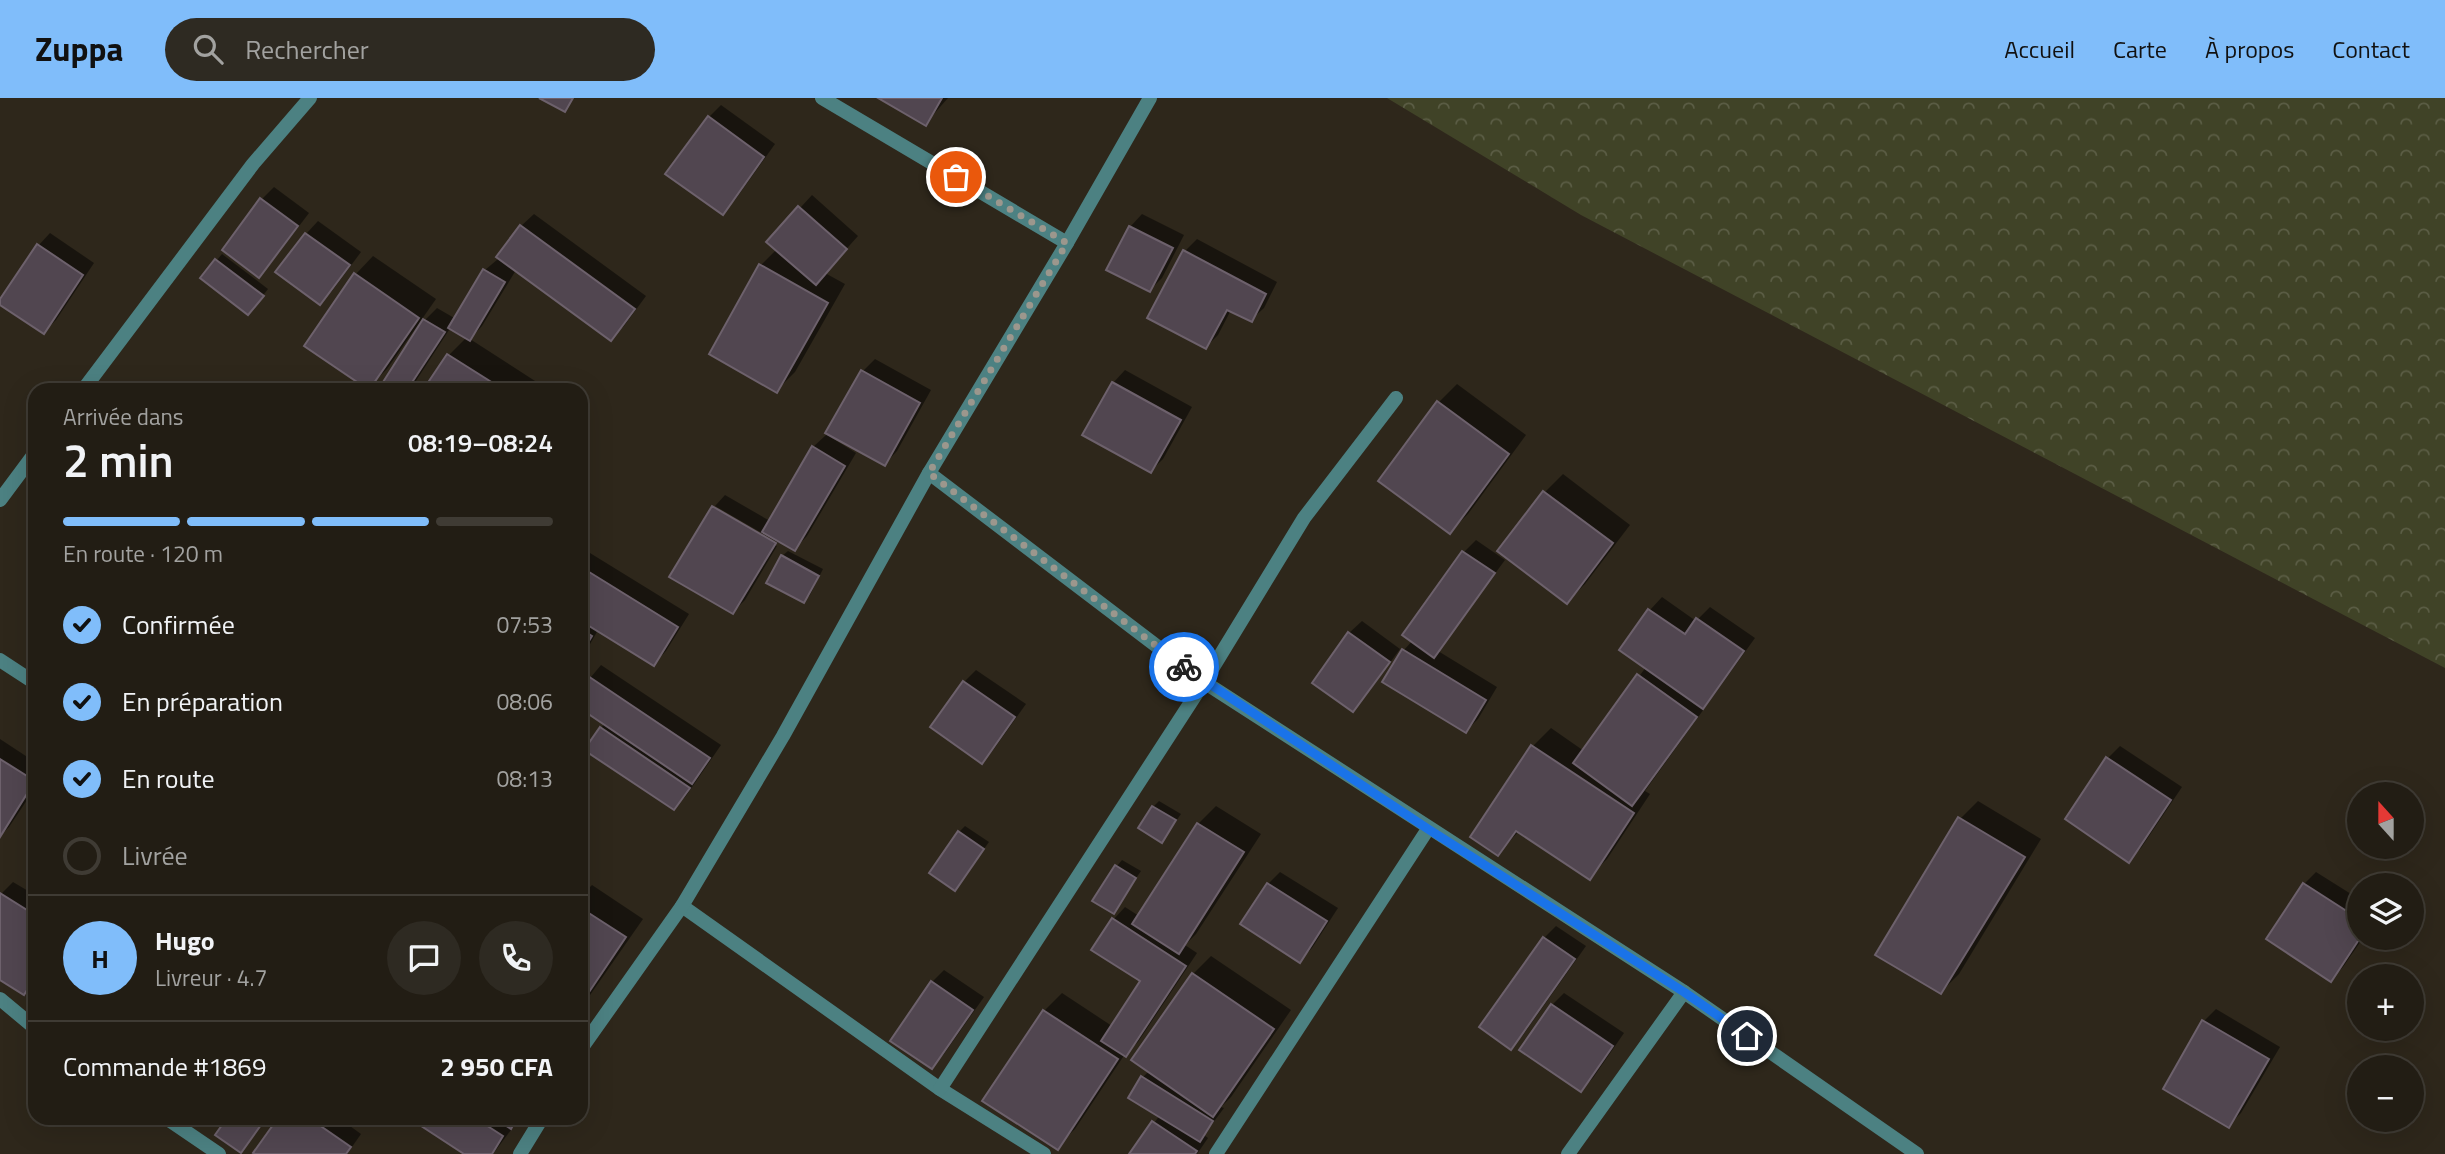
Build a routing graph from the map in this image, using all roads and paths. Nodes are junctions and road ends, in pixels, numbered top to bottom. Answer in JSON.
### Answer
{"nodes":[{"id":1,"x":310,"y":98,"type":"edge"},
{"id":2,"x":822,"y":98,"type":"edge"},
{"id":3,"x":1150,"y":98,"type":"edge"},
{"id":4,"x":1067,"y":243,"type":"junction"},
{"id":5,"x":88,"y":383,"type":"edge"},
{"id":6,"x":1396,"y":398,"type":"dead end"},
{"id":7,"x":28,"y":462,"type":"edge"},
{"id":8,"x":929,"y":473,"type":"junction"},
{"id":9,"x":0,"y":500,"type":"edge"},
{"id":10,"x":0,"y":660,"type":"edge"},
{"id":11,"x":28,"y":678,"type":"edge"},
{"id":12,"x":1204,"y":682,"type":"junction"},
{"id":13,"x":1428,"y":829,"type":"junction"},
{"id":14,"x":682,"y":906,"type":"junction"},
{"id":15,"x":1684,"y":992,"type":"junction"},
{"id":16,"x":0,"y":999,"type":"edge"},
{"id":17,"x":28,"y":1022,"type":"edge"},
{"id":18,"x":588,"y":1035,"type":"edge"},
{"id":19,"x":940,"y":1089,"type":"junction"},
{"id":20,"x":176,"y":1125,"type":"edge"},
{"id":21,"x":538,"y":1125,"type":"edge"},
{"id":22,"x":219,"y":1154,"type":"edge"},
{"id":23,"x":520,"y":1154,"type":"edge"},
{"id":24,"x":1044,"y":1154,"type":"edge"},
{"id":25,"x":1216,"y":1154,"type":"edge"},
{"id":26,"x":1568,"y":1154,"type":"edge"},
{"id":27,"x":1917,"y":1154,"type":"edge"}],
"edges":[{"from":1,"to":5,"type":"street"},
{"from":2,"to":4,"type":"street"},
{"from":3,"to":4,"type":"street"},
{"from":4,"to":8,"type":"street"},
{"from":6,"to":12,"type":"street"},
{"from":7,"to":9,"type":"street"},
{"from":8,"to":12,"type":"street"},
{"from":8,"to":14,"type":"street"},
{"from":10,"to":11,"type":"street"},
{"from":12,"to":13,"type":"street"},
{"from":12,"to":19,"type":"street"},
{"from":13,"to":15,"type":"street"},
{"from":13,"to":25,"type":"street"},
{"from":14,"to":18,"type":"street"},
{"from":14,"to":19,"type":"street"},
{"from":15,"to":26,"type":"street"},
{"from":15,"to":27,"type":"street"},
{"from":16,"to":17,"type":"street"},
{"from":19,"to":24,"type":"street"},
{"from":20,"to":22,"type":"street"},
{"from":21,"to":23,"type":"street"}]}
